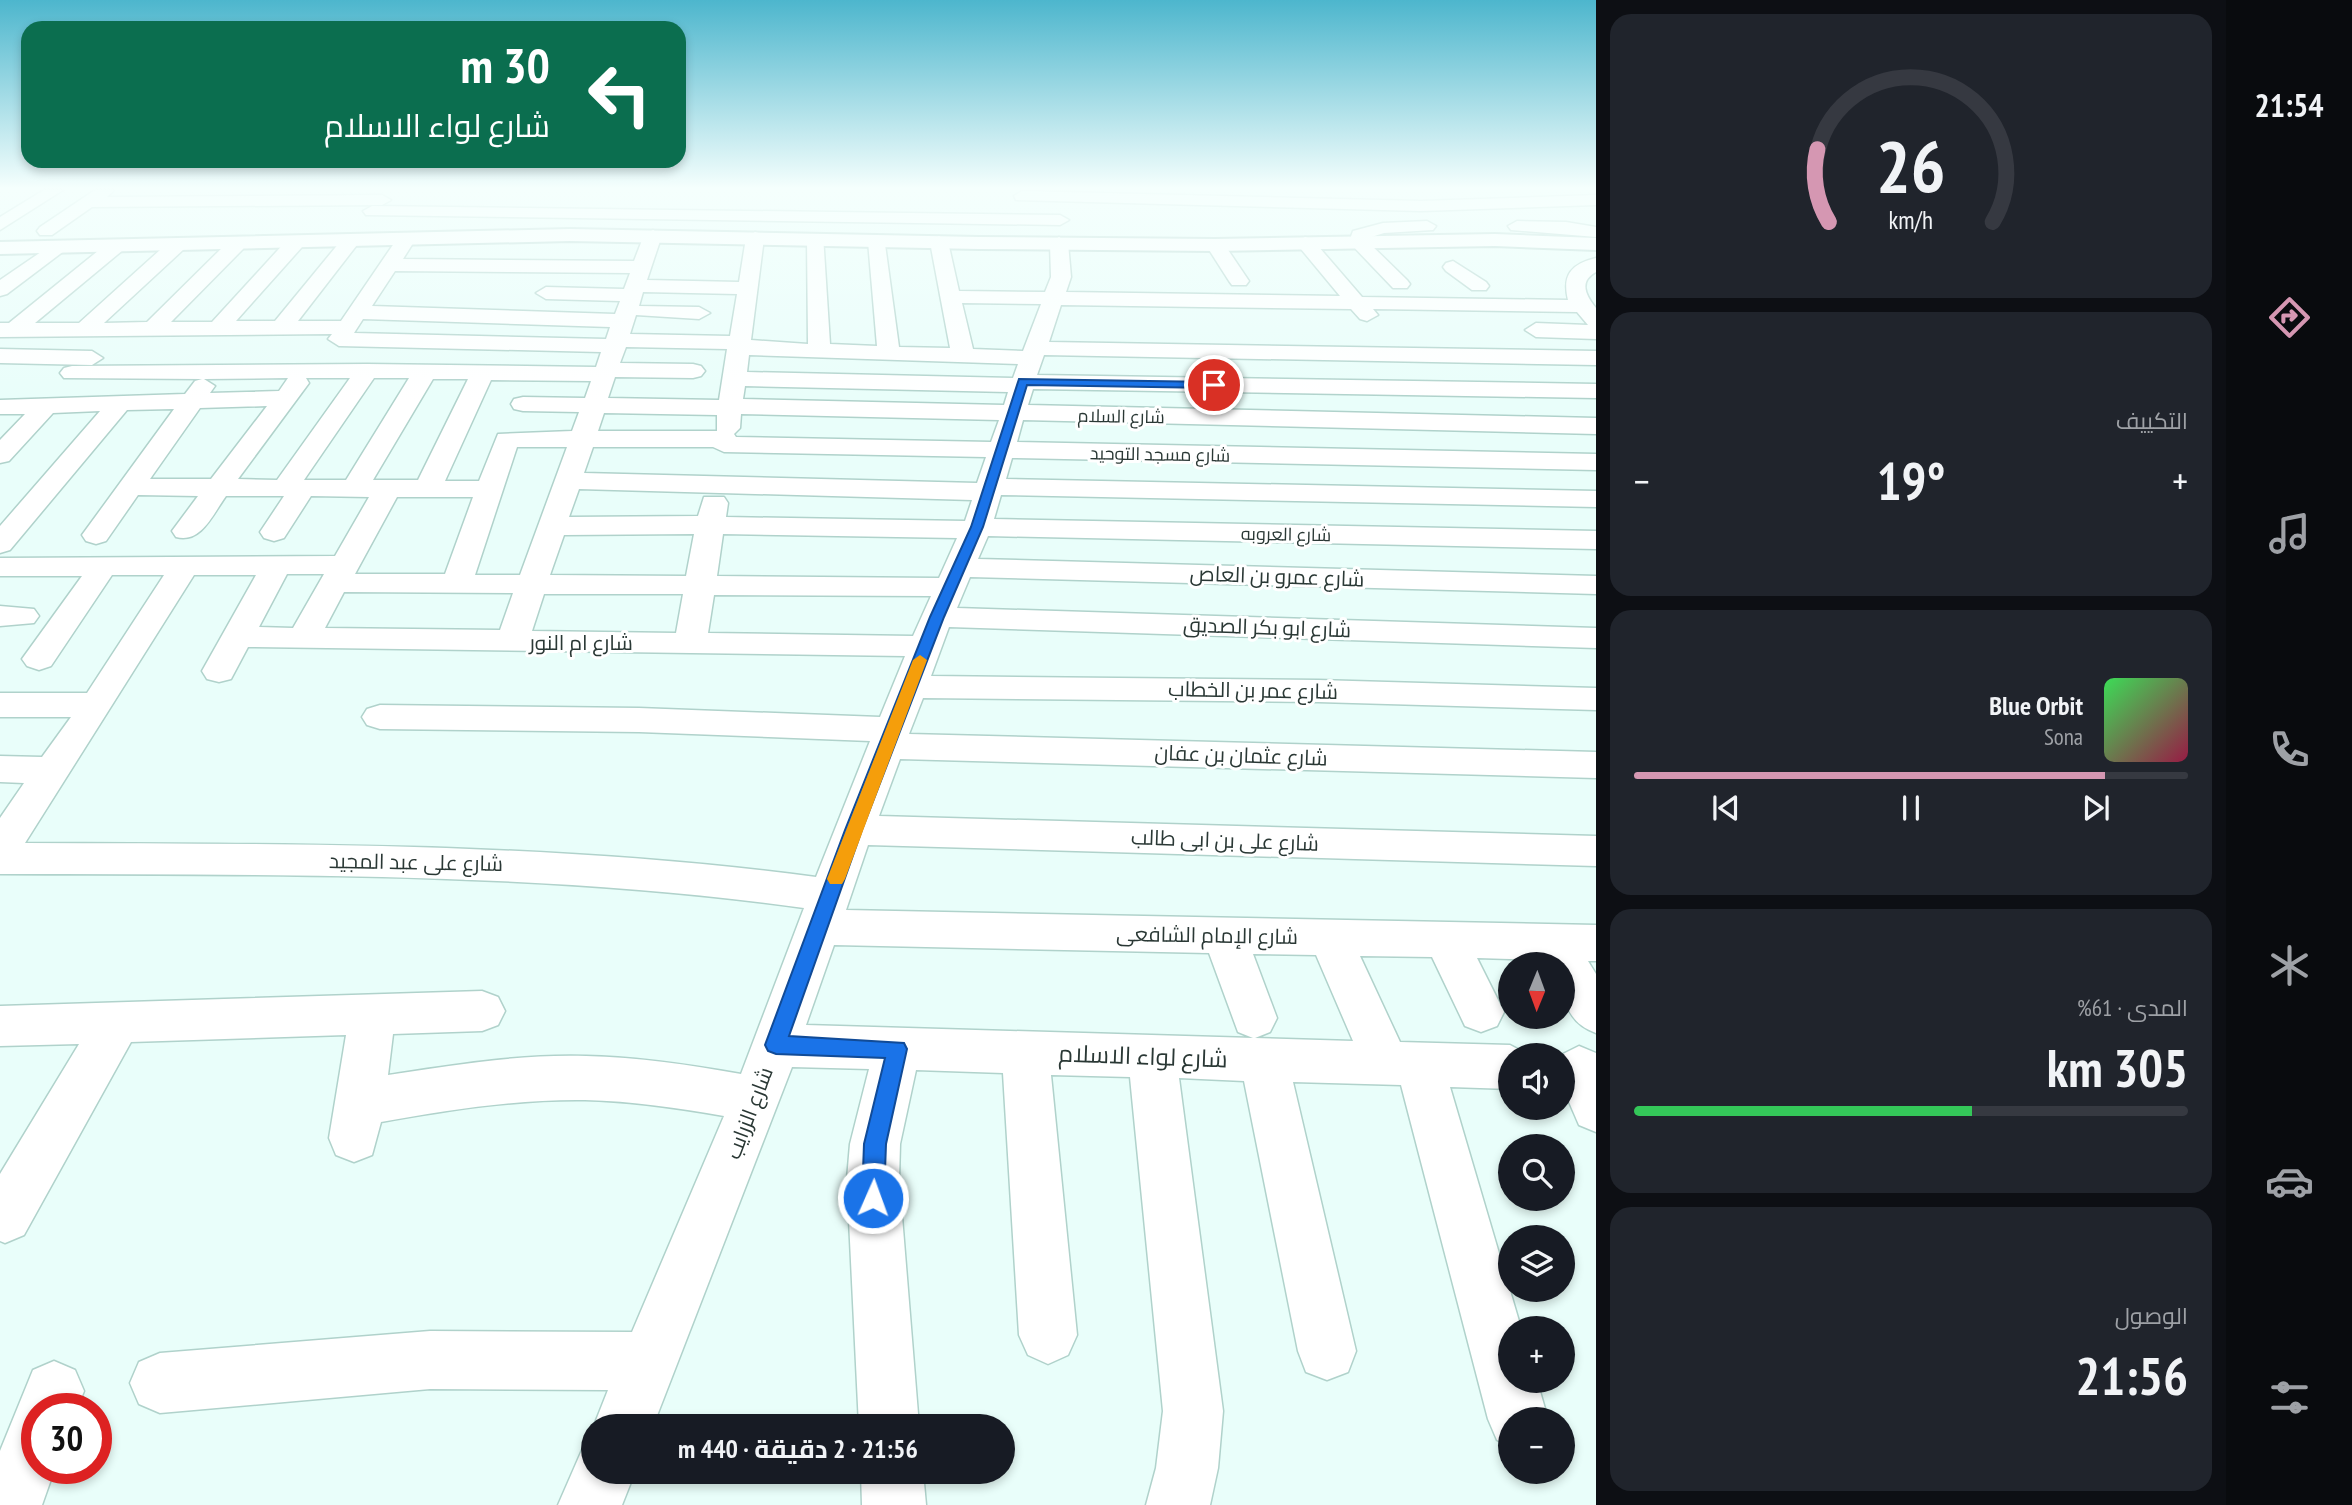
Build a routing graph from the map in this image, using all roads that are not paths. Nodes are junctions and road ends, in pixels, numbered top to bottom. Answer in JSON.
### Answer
{"nodes":[{"id":1,"x":30,"y":260,"type":"edge"},
{"id":2,"x":95,"y":260,"type":"edge"},
{"id":3,"x":161,"y":260,"type":"edge"},
{"id":4,"x":219,"y":260,"type":"edge"},
{"id":5,"x":273,"y":260,"type":"edge"},
{"id":6,"x":334,"y":260,"type":"edge"},
{"id":7,"x":392,"y":260,"type":"edge"},
{"id":8,"x":645,"y":260,"type":"edge"},
{"id":9,"x":749,"y":260,"type":"edge"},
{"id":10,"x":817,"y":260,"type":"edge"},
{"id":11,"x":879,"y":260,"type":"edge"},
{"id":12,"x":943,"y":260,"type":"edge"},
{"id":13,"x":970,"y":260,"type":"edge"},
{"id":14,"x":1011,"y":260,"type":"edge"},
{"id":15,"x":1035,"y":260,"type":"edge"},
{"id":16,"x":1075,"y":260,"type":"edge"},
{"id":17,"x":1172,"y":260,"type":"edge"},
{"id":18,"x":1225,"y":260,"type":"edge"},
{"id":19,"x":1320,"y":260,"type":"edge"},
{"id":20,"x":1378,"y":260,"type":"edge"},
{"id":21,"x":1596,"y":264,"type":"edge"},
{"id":22,"x":389,"y":265,"type":"junction"},
{"id":23,"x":725,"y":265,"type":"dead end"},
{"id":24,"x":1453,"y":267,"type":"dead end"},
{"id":25,"x":946,"y":275,"type":"junction"},
{"id":26,"x":750,"y":276,"type":"junction"},
{"id":27,"x":971,"y":276,"type":"dead end"},
{"id":28,"x":1212,"y":280,"type":"dead end"},
{"id":29,"x":1239,"y":281,"type":"junction"},
{"id":30,"x":1264,"y":281,"type":"dead end"},
{"id":31,"x":1289,"y":282,"type":"dead end"},
{"id":32,"x":1339,"y":283,"type":"junction"},
{"id":33,"x":1400,"y":284,"type":"junction"},
{"id":34,"x":1479,"y":286,"type":"junction"},
{"id":35,"x":372,"y":289,"type":"junction"},
{"id":36,"x":0,"y":290,"type":"edge"},
{"id":37,"x":400,"y":290,"type":"dead end"},
{"id":38,"x":523,"y":292,"type":"dead end"},
{"id":39,"x":950,"y":297,"type":"junction"},
{"id":40,"x":1585,"y":301,"type":"edge"},
{"id":41,"x":1045,"y":305,"type":"junction"},
{"id":42,"x":628,"y":312,"type":"junction"},
{"id":43,"x":699,"y":313,"type":"dead end"},
{"id":44,"x":1353,"y":314,"type":"junction"},
{"id":45,"x":956,"y":322,"type":"junction"},
{"id":46,"x":981,"y":322,"type":"dead end"},
{"id":47,"x":347,"y":326,"type":"junction"},
{"id":48,"x":282,"y":327,"type":"junction"},
{"id":49,"x":218,"y":328,"type":"junction"},
{"id":50,"x":85,"y":329,"type":"junction"},
{"id":51,"x":143,"y":329,"type":"junction"},
{"id":52,"x":7,"y":330,"type":"edge"},
{"id":53,"x":1514,"y":330,"type":"dead end"},
{"id":54,"x":1596,"y":331,"type":"edge"},
{"id":55,"x":305,"y":341,"type":"dead end"},
{"id":56,"x":237,"y":345,"type":"dead end"},
{"id":57,"x":741,"y":346,"type":"junction"},
{"id":58,"x":191,"y":351,"type":"dead end"},
{"id":59,"x":819,"y":351,"type":"junction"},
{"id":60,"x":889,"y":353,"type":"junction"},
{"id":61,"x":1402,"y":354,"type":"junction"},
{"id":62,"x":0,"y":356,"type":"edge"},
{"id":63,"x":95,"y":356,"type":"junction"},
{"id":64,"x":962,"y":356,"type":"junction"},
{"id":65,"x":1596,"y":358,"type":"edge"},
{"id":66,"x":279,"y":371,"type":"junction"},
{"id":67,"x":306,"y":371,"type":"junction"},
{"id":68,"x":367,"y":371,"type":"junction"},
{"id":69,"x":693,"y":371,"type":"dead end"},
{"id":70,"x":214,"y":372,"type":"junction"},
{"id":71,"x":425,"y":372,"type":"junction"},
{"id":72,"x":483,"y":372,"type":"junction"},
{"id":73,"x":736,"y":379,"type":"junction"},
{"id":74,"x":1433,"y":388,"type":"junction"},
{"id":75,"x":1596,"y":391,"type":"edge"},
{"id":76,"x":41,"y":393,"type":"edge"},
{"id":77,"x":285,"y":398,"type":"junction"},
{"id":78,"x":192,"y":399,"type":"junction"},
{"id":79,"x":120,"y":402,"type":"junction"},
{"id":80,"x":523,"y":404,"type":"dead end"},
{"id":81,"x":594,"y":405,"type":"junction"},
{"id":82,"x":731,"y":407,"type":"junction"},
{"id":83,"x":1467,"y":424,"type":"junction"},
{"id":84,"x":1596,"y":426,"type":"edge"},
{"id":85,"x":583,"y":438,"type":"junction"},
{"id":86,"x":725,"y":442,"type":"junction"},
{"id":87,"x":0,"y":454,"type":"edge"},
{"id":88,"x":1500,"y":460,"type":"junction"},
{"id":89,"x":1596,"y":462,"type":"edge"},
{"id":90,"x":568,"y":481,"type":"junction"},
{"id":91,"x":717,"y":486,"type":"junction"},
{"id":92,"x":131,"y":487,"type":"junction"},
{"id":93,"x":221,"y":487,"type":"junction"},
{"id":94,"x":294,"y":488,"type":"junction"},
{"id":95,"x":355,"y":488,"type":"junction"},
{"id":96,"x":388,"y":488,"type":"junction"},
{"id":97,"x":428,"y":488,"type":"junction"},
{"id":98,"x":487,"y":489,"type":"junction"},
{"id":99,"x":986,"y":497,"type":"junction"},
{"id":100,"x":1536,"y":498,"type":"junction"},
{"id":101,"x":1596,"y":499,"type":"edge"},
{"id":102,"x":710,"y":525,"type":"junction"},
{"id":103,"x":552,"y":526,"type":"junction"},
{"id":104,"x":186,"y":531,"type":"dead end"},
{"id":105,"x":274,"y":532,"type":"dead end"},
{"id":106,"x":96,"y":534,"type":"dead end"},
{"id":107,"x":1586,"y":540,"type":"edge"},
{"id":108,"x":0,"y":544,"type":"edge"},
{"id":109,"x":785,"y":556,"type":"junction"},
{"id":110,"x":867,"y":557,"type":"junction"},
{"id":111,"x":1596,"y":562,"type":"edge"},
{"id":112,"x":276,"y":566,"type":"junction"},
{"id":113,"x":0,"y":567,"type":"edge"},
{"id":114,"x":103,"y":567,"type":"junction"},
{"id":115,"x":184,"y":567,"type":"junction"},
{"id":116,"x":339,"y":574,"type":"junction"},
{"id":117,"x":457,"y":584,"type":"junction"},
{"id":118,"x":532,"y":584,"type":"junction"},
{"id":119,"x":700,"y":585,"type":"junction"},
{"id":120,"x":1596,"y":585,"type":"edge"},
{"id":121,"x":943,"y":604,"type":"junction"},
{"id":122,"x":237,"y":638,"type":"junction"},
{"id":123,"x":303,"y":638,"type":"junction"},
{"id":124,"x":1596,"y":638,"type":"edge"},
{"id":125,"x":512,"y":642,"type":"junction"},
{"id":126,"x":690,"y":643,"type":"junction"},
{"id":127,"x":39,"y":659,"type":"dead end"},
{"id":128,"x":219,"y":671,"type":"dead end"},
{"id":129,"x":910,"y":687,"type":"junction"},
{"id":130,"x":1596,"y":699,"type":"edge"},
{"id":131,"x":0,"y":705,"type":"edge"},
{"id":132,"x":97,"y":705,"type":"junction"},
{"id":133,"x":380,"y":718,"type":"dead end"},
{"id":134,"x":890,"y":738,"type":"junction"},
{"id":135,"x":1596,"y":765,"type":"edge"},
{"id":136,"x":0,"y":769,"type":"edge"},
{"id":137,"x":52,"y":771,"type":"junction"},
{"id":138,"x":854,"y":830,"type":"junction"},
{"id":139,"x":0,"y":849,"type":"edge"},
{"id":140,"x":1596,"y":851,"type":"edge"},
{"id":141,"x":0,"y":858,"type":"edge"},
{"id":142,"x":825,"y":911,"type":"junction"},
{"id":143,"x":1225,"y":935,"type":"junction"},
{"id":144,"x":1331,"y":937,"type":"junction"},
{"id":145,"x":1446,"y":940,"type":"junction"},
{"id":146,"x":1552,"y":942,"type":"junction"},
{"id":147,"x":1596,"y":943,"type":"edge"},
{"id":148,"x":482,"y":1011,"type":"dead end"},
{"id":149,"x":1481,"y":1012,"type":"dead end"},
{"id":150,"x":1596,"y":1013,"type":"edge"},
{"id":151,"x":373,"y":1014,"type":"junction"},
{"id":152,"x":117,"y":1023,"type":"junction"},
{"id":153,"x":0,"y":1026,"type":"edge"},
{"id":154,"x":1259,"y":1039,"type":"junction"},
{"id":155,"x":776,"y":1045,"type":"junction"},
{"id":156,"x":897,"y":1049,"type":"junction"},
{"id":157,"x":1025,"y":1053,"type":"junction"},
{"id":158,"x":1152,"y":1057,"type":"junction"},
{"id":159,"x":1402,"y":1064,"type":"junction"},
{"id":160,"x":1498,"y":1067,"type":"edge"},
{"id":161,"x":756,"y":1099,"type":"junction"},
{"id":162,"x":5,"y":1216,"type":"dead end"},
{"id":163,"x":1048,"y":1335,"type":"dead end"},
{"id":164,"x":1327,"y":1351,"type":"dead end"},
{"id":165,"x":650,"y":1361,"type":"junction"},
{"id":166,"x":160,"y":1383,"type":"dead end"},
{"id":167,"x":1514,"y":1407,"type":"edge"},
{"id":168,"x":628,"y":1414,"type":"edge"},
{"id":169,"x":888,"y":1414,"type":"edge"},
{"id":170,"x":21,"y":1477,"type":"edge"},
{"id":171,"x":599,"y":1484,"type":"edge"},
{"id":172,"x":893,"y":1484,"type":"edge"},
{"id":173,"x":10,"y":1505,"type":"edge"},
{"id":174,"x":590,"y":1505,"type":"edge"},
{"id":175,"x":894,"y":1505,"type":"edge"},
{"id":176,"x":1178,"y":1505,"type":"edge"}],
"edges":[{"from":1,"to":36,"type":"street"},
{"from":2,"to":52,"type":"street"},
{"from":3,"to":50,"type":"street"},
{"from":4,"to":51,"type":"street"},
{"from":5,"to":49,"type":"street"},
{"from":6,"to":48,"type":"street"},
{"from":7,"to":22,"type":"street"},
{"from":8,"to":42,"type":"street"},
{"from":9,"to":26,"type":"street"},
{"from":10,"to":59,"type":"street"},
{"from":11,"to":60,"type":"street"},
{"from":12,"to":25,"type":"street"},
{"from":13,"to":41,"type":"main road"},
{"from":14,"to":41,"type":"street"},
{"from":15,"to":41,"type":"street"},
{"from":16,"to":41,"type":"street"},
{"from":17,"to":41,"type":"main road"},
{"from":18,"to":29,"type":"street"},
{"from":19,"to":32,"type":"street"},
{"from":20,"to":33,"type":"street"},
{"from":21,"to":40,"type":"street"},
{"from":22,"to":35,"type":"street"},
{"from":22,"to":42,"type":"street"},
{"from":23,"to":26,"type":"street"},
{"from":24,"to":34,"type":"street"},
{"from":25,"to":27,"type":"street"},
{"from":25,"to":39,"type":"street"},
{"from":26,"to":42,"type":"street"},
{"from":26,"to":57,"type":"street"},
{"from":28,"to":29,"type":"street"},
{"from":29,"to":30,"type":"street"},
{"from":31,"to":32,"type":"street"},
{"from":32,"to":33,"type":"street"},
{"from":32,"to":44,"type":"street"},
{"from":33,"to":34,"type":"street"},
{"from":34,"to":40,"type":"street"},
{"from":35,"to":37,"type":"street"},
{"from":35,"to":47,"type":"street"},
{"from":38,"to":42,"type":"street"},
{"from":39,"to":41,"type":"street"},
{"from":39,"to":45,"type":"street"},
{"from":40,"to":44,"type":"street"},
{"from":41,"to":44,"type":"street"},
{"from":41,"to":61,"type":"street"},
{"from":41,"to":64,"type":"street"},
{"from":41,"to":73,"type":"street"},
{"from":41,"to":74,"type":"street"},
{"from":41,"to":82,"type":"street","name":"شارع السلام"},
{"from":41,"to":83,"type":"street","name":"شارع السلام"},
{"from":41,"to":99,"type":"street","name":"شارع الزرايب"},
{"from":42,"to":43,"type":"street"},
{"from":42,"to":47,"type":"street"},
{"from":42,"to":47,"type":"street"},
{"from":42,"to":57,"type":"street"},
{"from":42,"to":69,"type":"street"},
{"from":42,"to":72,"type":"street"},
{"from":42,"to":81,"type":"street"},
{"from":44,"to":61,"type":"street"},
{"from":45,"to":46,"type":"street"},
{"from":45,"to":64,"type":"street"},
{"from":47,"to":48,"type":"street"},
{"from":48,"to":49,"type":"street"},
{"from":49,"to":51,"type":"street"},
{"from":50,"to":51,"type":"street"},
{"from":50,"to":52,"type":"street"},
{"from":51,"to":63,"type":"street"},
{"from":53,"to":54,"type":"street"},
{"from":55,"to":66,"type":"street"},
{"from":56,"to":70,"type":"street"},
{"from":57,"to":59,"type":"street"},
{"from":57,"to":73,"type":"street"},
{"from":58,"to":63,"type":"street"},
{"from":59,"to":60,"type":"street"},
{"from":60,"to":64,"type":"street"},
{"from":61,"to":65,"type":"street"},
{"from":61,"to":74,"type":"street"},
{"from":62,"to":63,"type":"street"},
{"from":63,"to":76,"type":"street"},
{"from":66,"to":67,"type":"street"},
{"from":66,"to":70,"type":"street"},
{"from":67,"to":68,"type":"street"},
{"from":67,"to":77,"type":"street"},
{"from":68,"to":71,"type":"street"},
{"from":68,"to":94,"type":"street"},
{"from":70,"to":76,"type":"street"},
{"from":70,"to":78,"type":"street"},
{"from":71,"to":72,"type":"street"},
{"from":71,"to":95,"type":"street"},
{"from":72,"to":97,"type":"street"},
{"from":73,"to":82,"type":"street"},
{"from":74,"to":75,"type":"street"},
{"from":74,"to":83,"type":"street"},
{"from":76,"to":79,"type":"street"},
{"from":76,"to":87,"type":"street"},
{"from":77,"to":78,"type":"street"},
{"from":77,"to":93,"type":"street"},
{"from":78,"to":79,"type":"street"},
{"from":78,"to":92,"type":"street"},
{"from":79,"to":108,"type":"street"},
{"from":80,"to":81,"type":"street"},
{"from":81,"to":82,"type":"street"},
{"from":81,"to":85,"type":"street"},
{"from":82,"to":86,"type":"street"},
{"from":83,"to":84,"type":"street","name":"شارع السلام"},
{"from":83,"to":88,"type":"street"},
{"from":85,"to":86,"type":"street","name":"شارع مسجد التوحيد"},
{"from":85,"to":90,"type":"street"},
{"from":85,"to":98,"type":"street","name":"شارع مسجد التوحيد"},
{"from":86,"to":91,"type":"street"},
{"from":86,"to":99,"type":"street","name":"شارع مسجد التوحيد"},
{"from":88,"to":89,"type":"street","name":"شارع مسجد التوحيد"},
{"from":88,"to":99,"type":"street","name":"شارع مسجد التوحيد"},
{"from":88,"to":100,"type":"street"},
{"from":90,"to":91,"type":"street"},
{"from":90,"to":103,"type":"street"},
{"from":91,"to":99,"type":"street"},
{"from":91,"to":102,"type":"street"},
{"from":92,"to":93,"type":"street"},
{"from":92,"to":106,"type":"street"},
{"from":93,"to":94,"type":"street"},
{"from":93,"to":104,"type":"street"},
{"from":94,"to":95,"type":"street"},
{"from":94,"to":105,"type":"street"},
{"from":95,"to":96,"type":"street"},
{"from":96,"to":97,"type":"street"},
{"from":96,"to":116,"type":"street"},
{"from":97,"to":98,"type":"street"},
{"from":98,"to":117,"type":"street"},
{"from":99,"to":100,"type":"street"},
{"from":99,"to":107,"type":"street","name":"شارع العروبه"},
{"from":99,"to":110,"type":"street"},
{"from":99,"to":121,"type":"street","name":"شارع الزرايب"},
{"from":100,"to":101,"type":"street"},
{"from":100,"to":107,"type":"street"},
{"from":102,"to":103,"type":"street"},
{"from":102,"to":109,"type":"street"},
{"from":102,"to":119,"type":"street"},
{"from":103,"to":118,"type":"street"},
{"from":107,"to":111,"type":"street"},
{"from":109,"to":110,"type":"street"},
{"from":109,"to":110,"type":"street"},
{"from":109,"to":119,"type":"street"},
{"from":110,"to":121,"type":"street"},
{"from":112,"to":115,"type":"street"},
{"from":112,"to":116,"type":"street"},
{"from":112,"to":122,"type":"street"},
{"from":113,"to":114,"type":"street"},
{"from":114,"to":115,"type":"street"},
{"from":114,"to":127,"type":"street"},
{"from":115,"to":132,"type":"street"},
{"from":116,"to":117,"type":"street"},
{"from":116,"to":123,"type":"street"},
{"from":117,"to":118,"type":"street"},
{"from":118,"to":119,"type":"street"},
{"from":118,"to":125,"type":"street"},
{"from":119,"to":126,"type":"street"},
{"from":120,"to":121,"type":"street","name":"شارع عمرو بن العاص"},
{"from":121,"to":124,"type":"street","name":"شارع ابو بكر الصديق"},
{"from":121,"to":126,"type":"street","name":"شارع ام النور"},
{"from":121,"to":129,"type":"street","name":"شارع الزرايب"},
{"from":122,"to":123,"type":"street","name":"شارع ام النور"},
{"from":122,"to":128,"type":"street"},
{"from":123,"to":125,"type":"street","name":"شارع ام النور"},
{"from":125,"to":126,"type":"street","name":"شارع ام النور"},
{"from":129,"to":130,"type":"street","name":"شارع عمر بن الخطاب"},
{"from":129,"to":134,"type":"street","name":"شارع الزرايب"},
{"from":131,"to":132,"type":"street"},
{"from":132,"to":137,"type":"street"},
{"from":133,"to":134,"type":"street","name":"شارع عثمان بن عفان"},
{"from":134,"to":135,"type":"street","name":"شارع عثمان بن عفان"},
{"from":134,"to":138,"type":"street","name":"شارع الزرايب"},
{"from":136,"to":137,"type":"street"},
{"from":137,"to":139,"type":"street"},
{"from":138,"to":140,"type":"street","name":"شارع على بن ابى طالب"},
{"from":138,"to":142,"type":"street","name":"شارع الزرايب"},
{"from":141,"to":142,"type":"street","name":"شارع على عبد المجيد"},
{"from":142,"to":143,"type":"street","name":"شارع الإمام الشافعى"},
{"from":142,"to":155,"type":"street","name":"شارع الزرايب"},
{"from":143,"to":144,"type":"street","name":"شارع الإمام الشافعى"},
{"from":143,"to":154,"type":"street"},
{"from":144,"to":145,"type":"street","name":"شارع الإمام الشافعى"},
{"from":144,"to":159,"type":"street"},
{"from":145,"to":146,"type":"street","name":"شارع الإمام الشافعى"},
{"from":145,"to":149,"type":"street"},
{"from":146,"to":147,"type":"street","name":"شارع الإمام الشافعى"},
{"from":146,"to":150,"type":"street"},
{"from":148,"to":151,"type":"street"},
{"from":151,"to":152,"type":"street"},
{"from":151,"to":161,"type":"street"},
{"from":152,"to":153,"type":"street"},
{"from":152,"to":162,"type":"street"},
{"from":154,"to":158,"type":"street","name":"شارع لواء الاسلام"},
{"from":154,"to":159,"type":"street","name":"شارع لواء الاسلام"},
{"from":154,"to":164,"type":"street"},
{"from":155,"to":156,"type":"street","name":"شارع لواء الاسلام"},
{"from":155,"to":161,"type":"street","name":"شارع الزرايب"},
{"from":156,"to":157,"type":"street","name":"شارع لواء الاسلام"},
{"from":156,"to":169,"type":"street"},
{"from":157,"to":158,"type":"street","name":"شارع لواء الاسلام"},
{"from":157,"to":163,"type":"street"},
{"from":158,"to":176,"type":"street"},
{"from":159,"to":160,"type":"street","name":"شارع لواء الاسلام"},
{"from":159,"to":167,"type":"street"},
{"from":161,"to":165,"type":"street","name":"شارع الزرايب"},
{"from":165,"to":166,"type":"street"},
{"from":165,"to":168,"type":"street","name":"شارع الزرايب"},
{"from":170,"to":173,"type":"street"},
{"from":171,"to":174,"type":"street"},
{"from":172,"to":175,"type":"street"}]}
